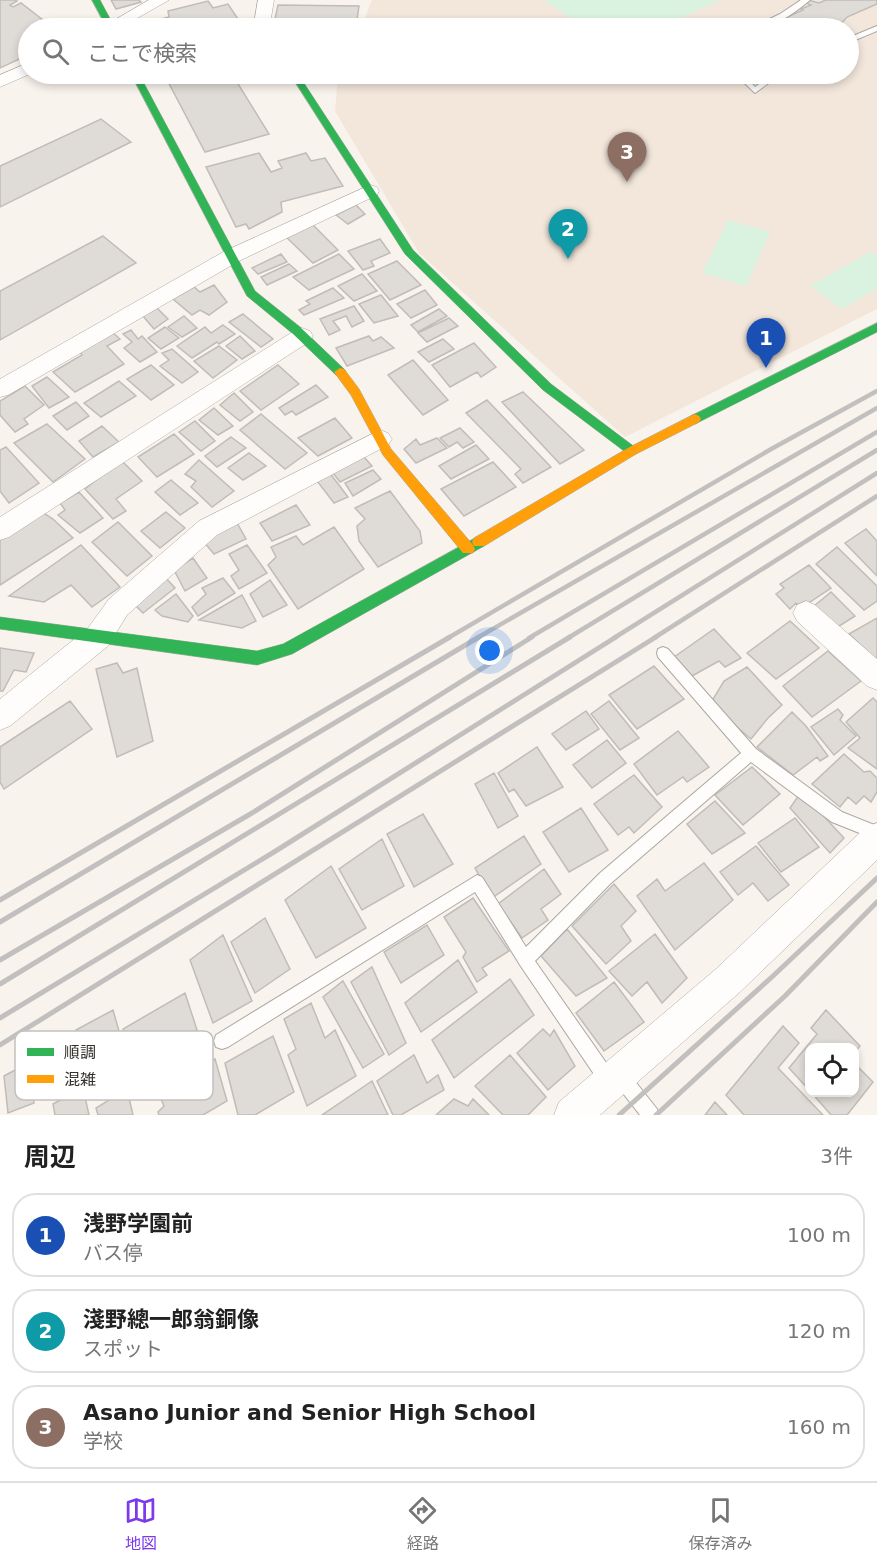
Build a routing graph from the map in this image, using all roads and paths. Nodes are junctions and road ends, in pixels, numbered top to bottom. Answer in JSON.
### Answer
{"nodes":[{"id":1,"x":96,"y":0,"type":"edge"},
{"id":2,"x":161,"y":0,"type":"edge"},
{"id":3,"x":266,"y":0,"type":"edge"},
{"id":4,"x":806,"y":0,"type":"edge"},
{"id":5,"x":105,"y":18,"type":"edge"},
{"id":6,"x":128,"y":18,"type":"edge"},
{"id":7,"x":263,"y":18,"type":"edge"},
{"id":8,"x":778,"y":18,"type":"edge"},
{"id":9,"x":877,"y":28,"type":"edge"},
{"id":10,"x":859,"y":36,"type":"edge"},
{"id":11,"x":18,"y":73,"type":"edge"},
{"id":12,"x":0,"y":82,"type":"edge"},
{"id":13,"x":140,"y":84,"type":"edge"},
{"id":14,"x":300,"y":84,"type":"edge"},
{"id":15,"x":748,"y":84,"type":"edge"},
{"id":16,"x":764,"y":84,"type":"edge"},
{"id":17,"x":370,"y":191,"type":"junction"},
{"id":18,"x":232,"y":256,"type":"junction"},
{"id":19,"x":877,"y":327,"type":"edge"},
{"id":20,"x":302,"y":336,"type":"junction"},
{"id":21,"x":0,"y":389,"type":"edge"},
{"id":22,"x":380,"y":440,"type":"junction"},
{"id":23,"x":632,"y":451,"type":"junction"},
{"id":24,"x":0,"y":530,"type":"edge"},
{"id":25,"x":468,"y":549,"type":"junction"},
{"id":26,"x":806,"y":613,"type":"dead end"},
{"id":27,"x":0,"y":623,"type":"edge"},
{"id":28,"x":98,"y":637,"type":"junction"},
{"id":29,"x":663,"y":653,"type":"dead end"},
{"id":30,"x":877,"y":677,"type":"edge"},
{"id":31,"x":0,"y":717,"type":"edge"},
{"id":32,"x":751,"y":754,"type":"junction"},
{"id":33,"x":877,"y":833,"type":"edge"},
{"id":34,"x":877,"y":838,"type":"edge"},
{"id":35,"x":525,"y":960,"type":"junction"},
{"id":36,"x":222,"y":1041,"type":"dead end"},
{"id":37,"x":615,"y":1080,"type":"junction"},
{"id":38,"x":572,"y":1115,"type":"edge"},
{"id":39,"x":651,"y":1115,"type":"edge"}],
"edges":[{"from":1,"to":5,"type":"street"},
{"from":2,"to":6,"type":"street"},
{"from":3,"to":7,"type":"street"},
{"from":4,"to":8,"type":"lane"},
{"from":9,"to":10,"type":"lane"},
{"from":11,"to":12,"type":"street"},
{"from":13,"to":18,"type":"street"},
{"from":14,"to":17,"type":"street"},
{"from":15,"to":16,"type":"lane"},
{"from":17,"to":18,"type":"street"},
{"from":17,"to":23,"type":"street"},
{"from":18,"to":20,"type":"street"},
{"from":18,"to":21,"type":"street"},
{"from":19,"to":23,"type":"street"},
{"from":20,"to":22,"type":"street"},
{"from":20,"to":24,"type":"street"},
{"from":22,"to":25,"type":"street"},
{"from":22,"to":28,"type":"street"},
{"from":23,"to":25,"type":"street"},
{"from":25,"to":28,"type":"street"},
{"from":26,"to":30,"type":"street"},
{"from":27,"to":28,"type":"street"},
{"from":28,"to":31,"type":"street"},
{"from":29,"to":32,"type":"lane"},
{"from":32,"to":33,"type":"lane"},
{"from":32,"to":35,"type":"lane"},
{"from":34,"to":37,"type":"street"},
{"from":35,"to":36,"type":"lane"},
{"from":35,"to":37,"type":"lane"},
{"from":37,"to":38,"type":"street"},
{"from":37,"to":39,"type":"lane"}]}
